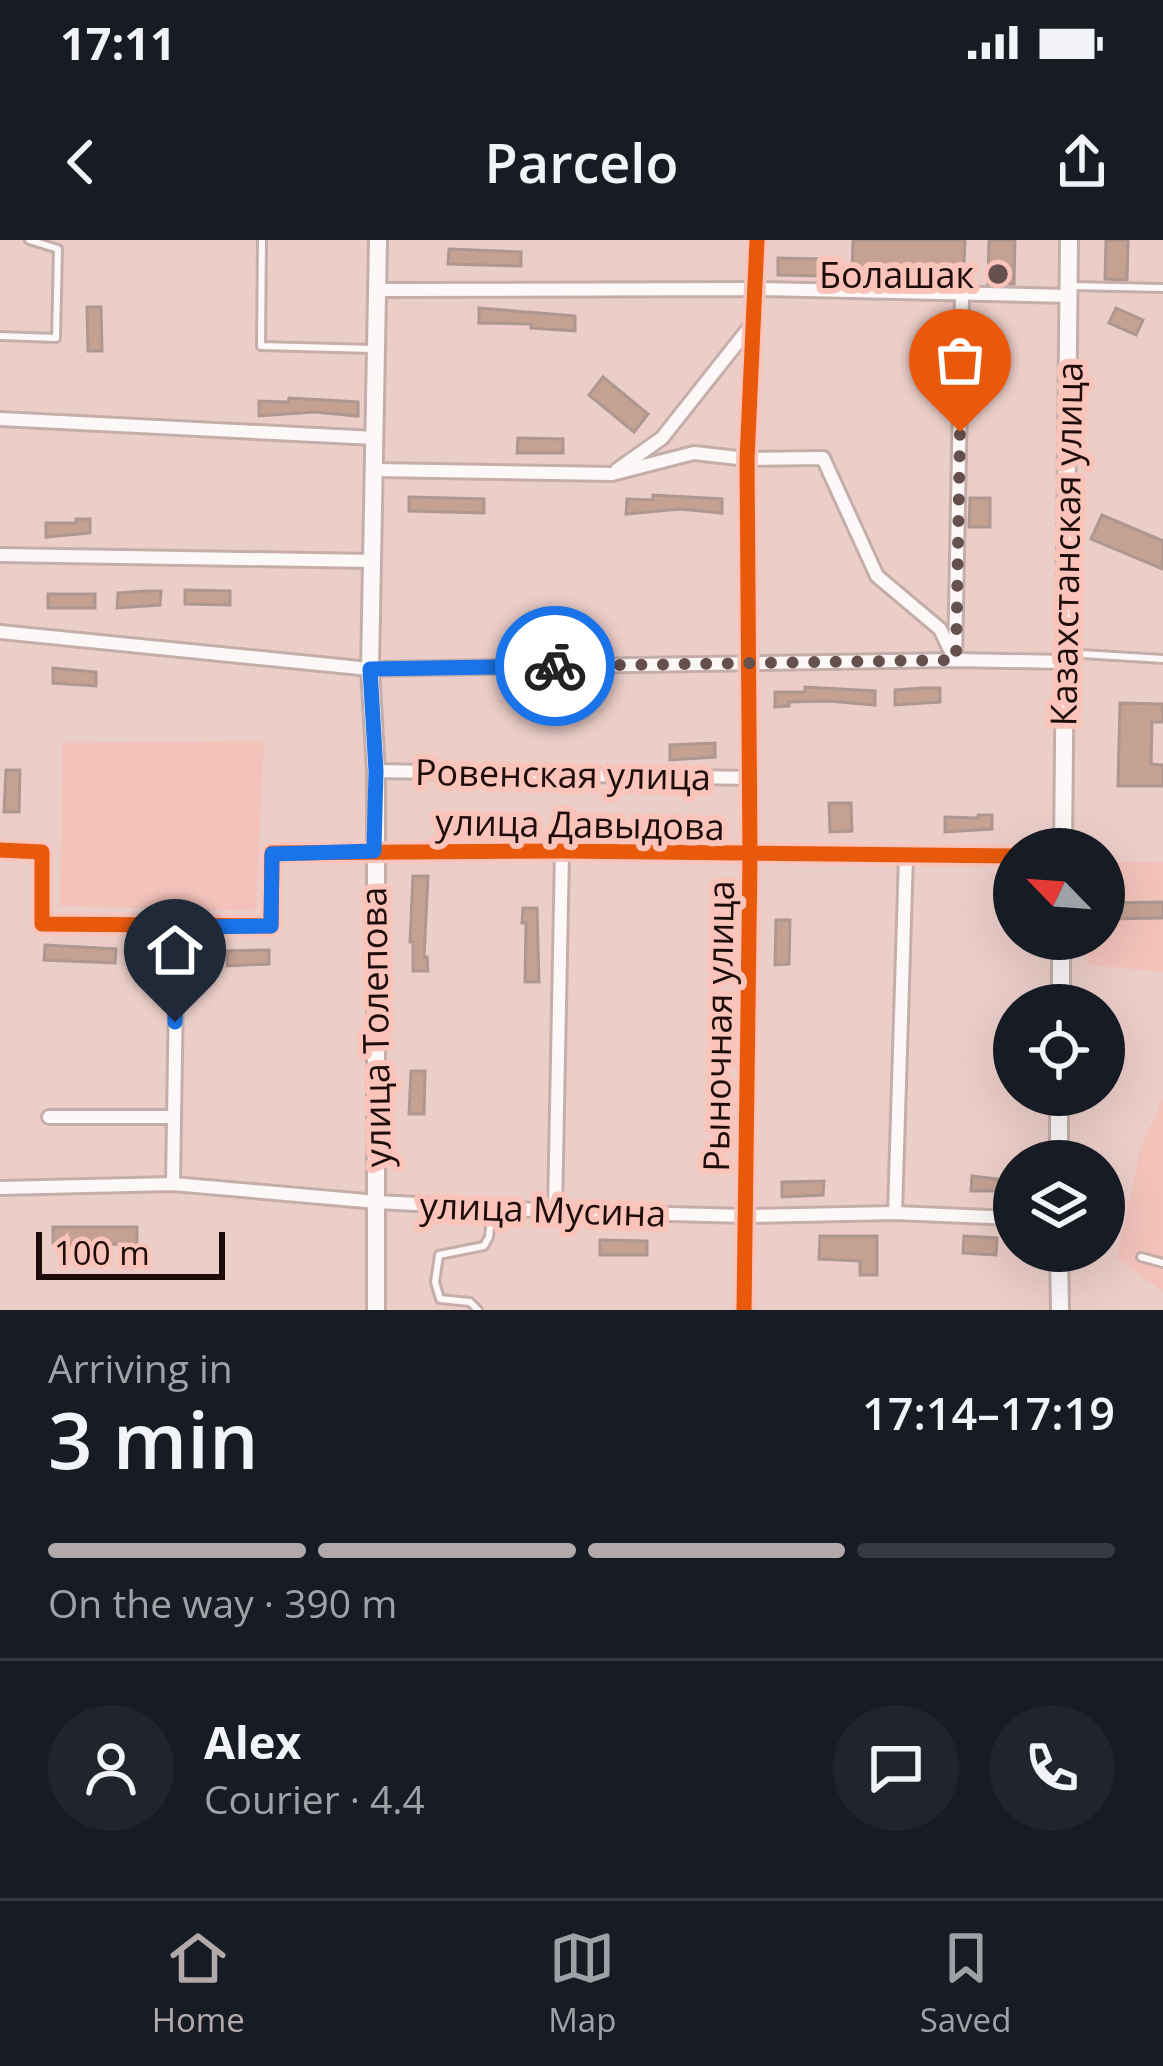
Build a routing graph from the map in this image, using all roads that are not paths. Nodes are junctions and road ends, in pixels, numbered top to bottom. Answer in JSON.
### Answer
{"nodes":[{"id":1,"x":28,"y":240,"type":"edge"},
{"id":2,"x":262,"y":240,"type":"edge"},
{"id":3,"x":378,"y":240,"type":"edge"},
{"id":4,"x":757,"y":240,"type":"edge"},
{"id":5,"x":1069,"y":240,"type":"edge"},
{"id":6,"x":1163,"y":288,"type":"edge"},
{"id":7,"x":757,"y":289,"type":"junction"},
{"id":8,"x":376,"y":290,"type":"junction"},
{"id":9,"x":1069,"y":291,"type":"junction"},
{"id":10,"x":962,"y":295,"type":"junction"},
{"id":11,"x":755,"y":321,"type":"junction"},
{"id":12,"x":0,"y":336,"type":"edge"},
{"id":13,"x":377,"y":350,"type":"junction"},
{"id":14,"x":0,"y":419,"type":"edge"},
{"id":15,"x":375,"y":438,"type":"junction"},
{"id":16,"x":747,"y":459,"type":"junction"},
{"id":17,"x":375,"y":470,"type":"junction"},
{"id":18,"x":612,"y":474,"type":"junction"},
{"id":19,"x":0,"y":555,"type":"edge"},
{"id":20,"x":372,"y":561,"type":"junction"},
{"id":21,"x":0,"y":632,"type":"edge"},
{"id":22,"x":1064,"y":657,"type":"junction"},
{"id":23,"x":1163,"y":658,"type":"edge"},
{"id":24,"x":956,"y":660,"type":"junction"},
{"id":25,"x":747,"y":664,"type":"junction"},
{"id":26,"x":370,"y":669,"type":"junction"},
{"id":27,"x":376,"y":771,"type":"junction"},
{"id":28,"x":750,"y":778,"type":"junction"},
{"id":29,"x":1063,"y":828,"type":"edge"},
{"id":30,"x":0,"y":850,"type":"edge"},
{"id":31,"x":374,"y":851,"type":"junction"},
{"id":32,"x":562,"y":851,"type":"junction"},
{"id":33,"x":906,"y":855,"type":"junction"},
{"id":34,"x":750,"y":856,"type":"junction"},
{"id":35,"x":993,"y":856,"type":"edge"},
{"id":36,"x":177,"y":927,"type":"junction"},
{"id":37,"x":49,"y":1118,"type":"dead end"},
{"id":38,"x":173,"y":1118,"type":"junction"},
{"id":39,"x":173,"y":1184,"type":"junction"},
{"id":40,"x":0,"y":1188,"type":"edge"},
{"id":41,"x":377,"y":1202,"type":"junction"},
{"id":42,"x":492,"y":1208,"type":"junction"},
{"id":43,"x":555,"y":1211,"type":"junction"},
{"id":44,"x":896,"y":1213,"type":"junction"},
{"id":45,"x":746,"y":1216,"type":"junction"},
{"id":46,"x":993,"y":1217,"type":"edge"},
{"id":47,"x":1142,"y":1257,"type":"dead end"},
{"id":48,"x":1163,"y":1263,"type":"edge"},
{"id":49,"x":1059,"y":1272,"type":"edge"},
{"id":50,"x":376,"y":1310,"type":"edge"},
{"id":51,"x":478,"y":1310,"type":"edge"},
{"id":52,"x":744,"y":1310,"type":"edge"},
{"id":53,"x":1060,"y":1310,"type":"edge"}],
"edges":[{"from":1,"to":12,"type":"lane"},
{"from":2,"to":13,"type":"lane"},
{"from":3,"to":8,"type":"street","name":"улица Толепова"},
{"from":4,"to":7,"type":"street","name":"Рыночная улица"},
{"from":5,"to":9,"type":"street","name":"Казахстанская улица"},
{"from":6,"to":9,"type":"lane"},
{"from":7,"to":8,"type":"street"},
{"from":7,"to":10,"type":"street"},
{"from":7,"to":11,"type":"street","name":"Рыночная улица"},
{"from":8,"to":13,"type":"street","name":"улица Толепова"},
{"from":9,"to":10,"type":"street"},
{"from":9,"to":22,"type":"street","name":"Казахстанская улица"},
{"from":10,"to":24,"type":"street"},
{"from":11,"to":16,"type":"street","name":"Рыночная улица"},
{"from":11,"to":18,"type":"street"},
{"from":13,"to":15,"type":"street","name":"улица Толепова"},
{"from":14,"to":15,"type":"street"},
{"from":15,"to":17,"type":"street","name":"улица Толепова"},
{"from":16,"to":18,"type":"street"},
{"from":16,"to":24,"type":"street"},
{"from":16,"to":25,"type":"street","name":"Рыночная улица"},
{"from":17,"to":18,"type":"street"},
{"from":17,"to":20,"type":"street","name":"улица Толепова"},
{"from":19,"to":20,"type":"street"},
{"from":20,"to":26,"type":"street","name":"улица Толепова"},
{"from":21,"to":26,"type":"street"},
{"from":22,"to":23,"type":"lane"},
{"from":22,"to":24,"type":"street"},
{"from":22,"to":29,"type":"street","name":"Казахстанская улица"},
{"from":24,"to":25,"type":"street"},
{"from":25,"to":26,"type":"street"},
{"from":25,"to":28,"type":"street","name":"Рыночная улица"},
{"from":26,"to":27,"type":"street","name":"улица Толепова"},
{"from":27,"to":28,"type":"street","name":"Ровенская улица"},
{"from":27,"to":31,"type":"street","name":"улица Толепова"},
{"from":28,"to":34,"type":"street","name":"Рыночная улица"},
{"from":30,"to":36,"type":"street","name":"улица Давыдова"},
{"from":31,"to":32,"type":"street","name":"улица Давыдова"},
{"from":31,"to":36,"type":"street","name":"улица Давыдова"},
{"from":31,"to":41,"type":"street","name":"улица Толепова"},
{"from":32,"to":34,"type":"street","name":"улица Давыдова"},
{"from":32,"to":43,"type":"street"},
{"from":33,"to":34,"type":"street","name":"улица Давыдова"},
{"from":33,"to":35,"type":"street","name":"улица Давыдова"},
{"from":33,"to":44,"type":"street"},
{"from":34,"to":45,"type":"street","name":"Рыночная улица"},
{"from":36,"to":38,"type":"street"},
{"from":37,"to":38,"type":"street"},
{"from":38,"to":39,"type":"street"},
{"from":39,"to":40,"type":"street","name":"улица Мусина"},
{"from":39,"to":41,"type":"street","name":"улица Мусина"},
{"from":41,"to":42,"type":"street","name":"улица Мусина"},
{"from":41,"to":50,"type":"street","name":"улица Толепова"},
{"from":42,"to":43,"type":"street","name":"улица Мусина"},
{"from":42,"to":51,"type":"lane"},
{"from":43,"to":45,"type":"street","name":"улица Мусина"},
{"from":44,"to":45,"type":"street","name":"улица Мусина"},
{"from":44,"to":46,"type":"street","name":"улица Мусина"},
{"from":45,"to":52,"type":"street","name":"Рыночная улица"},
{"from":47,"to":48,"type":"lane"},
{"from":49,"to":53,"type":"street"}]}
